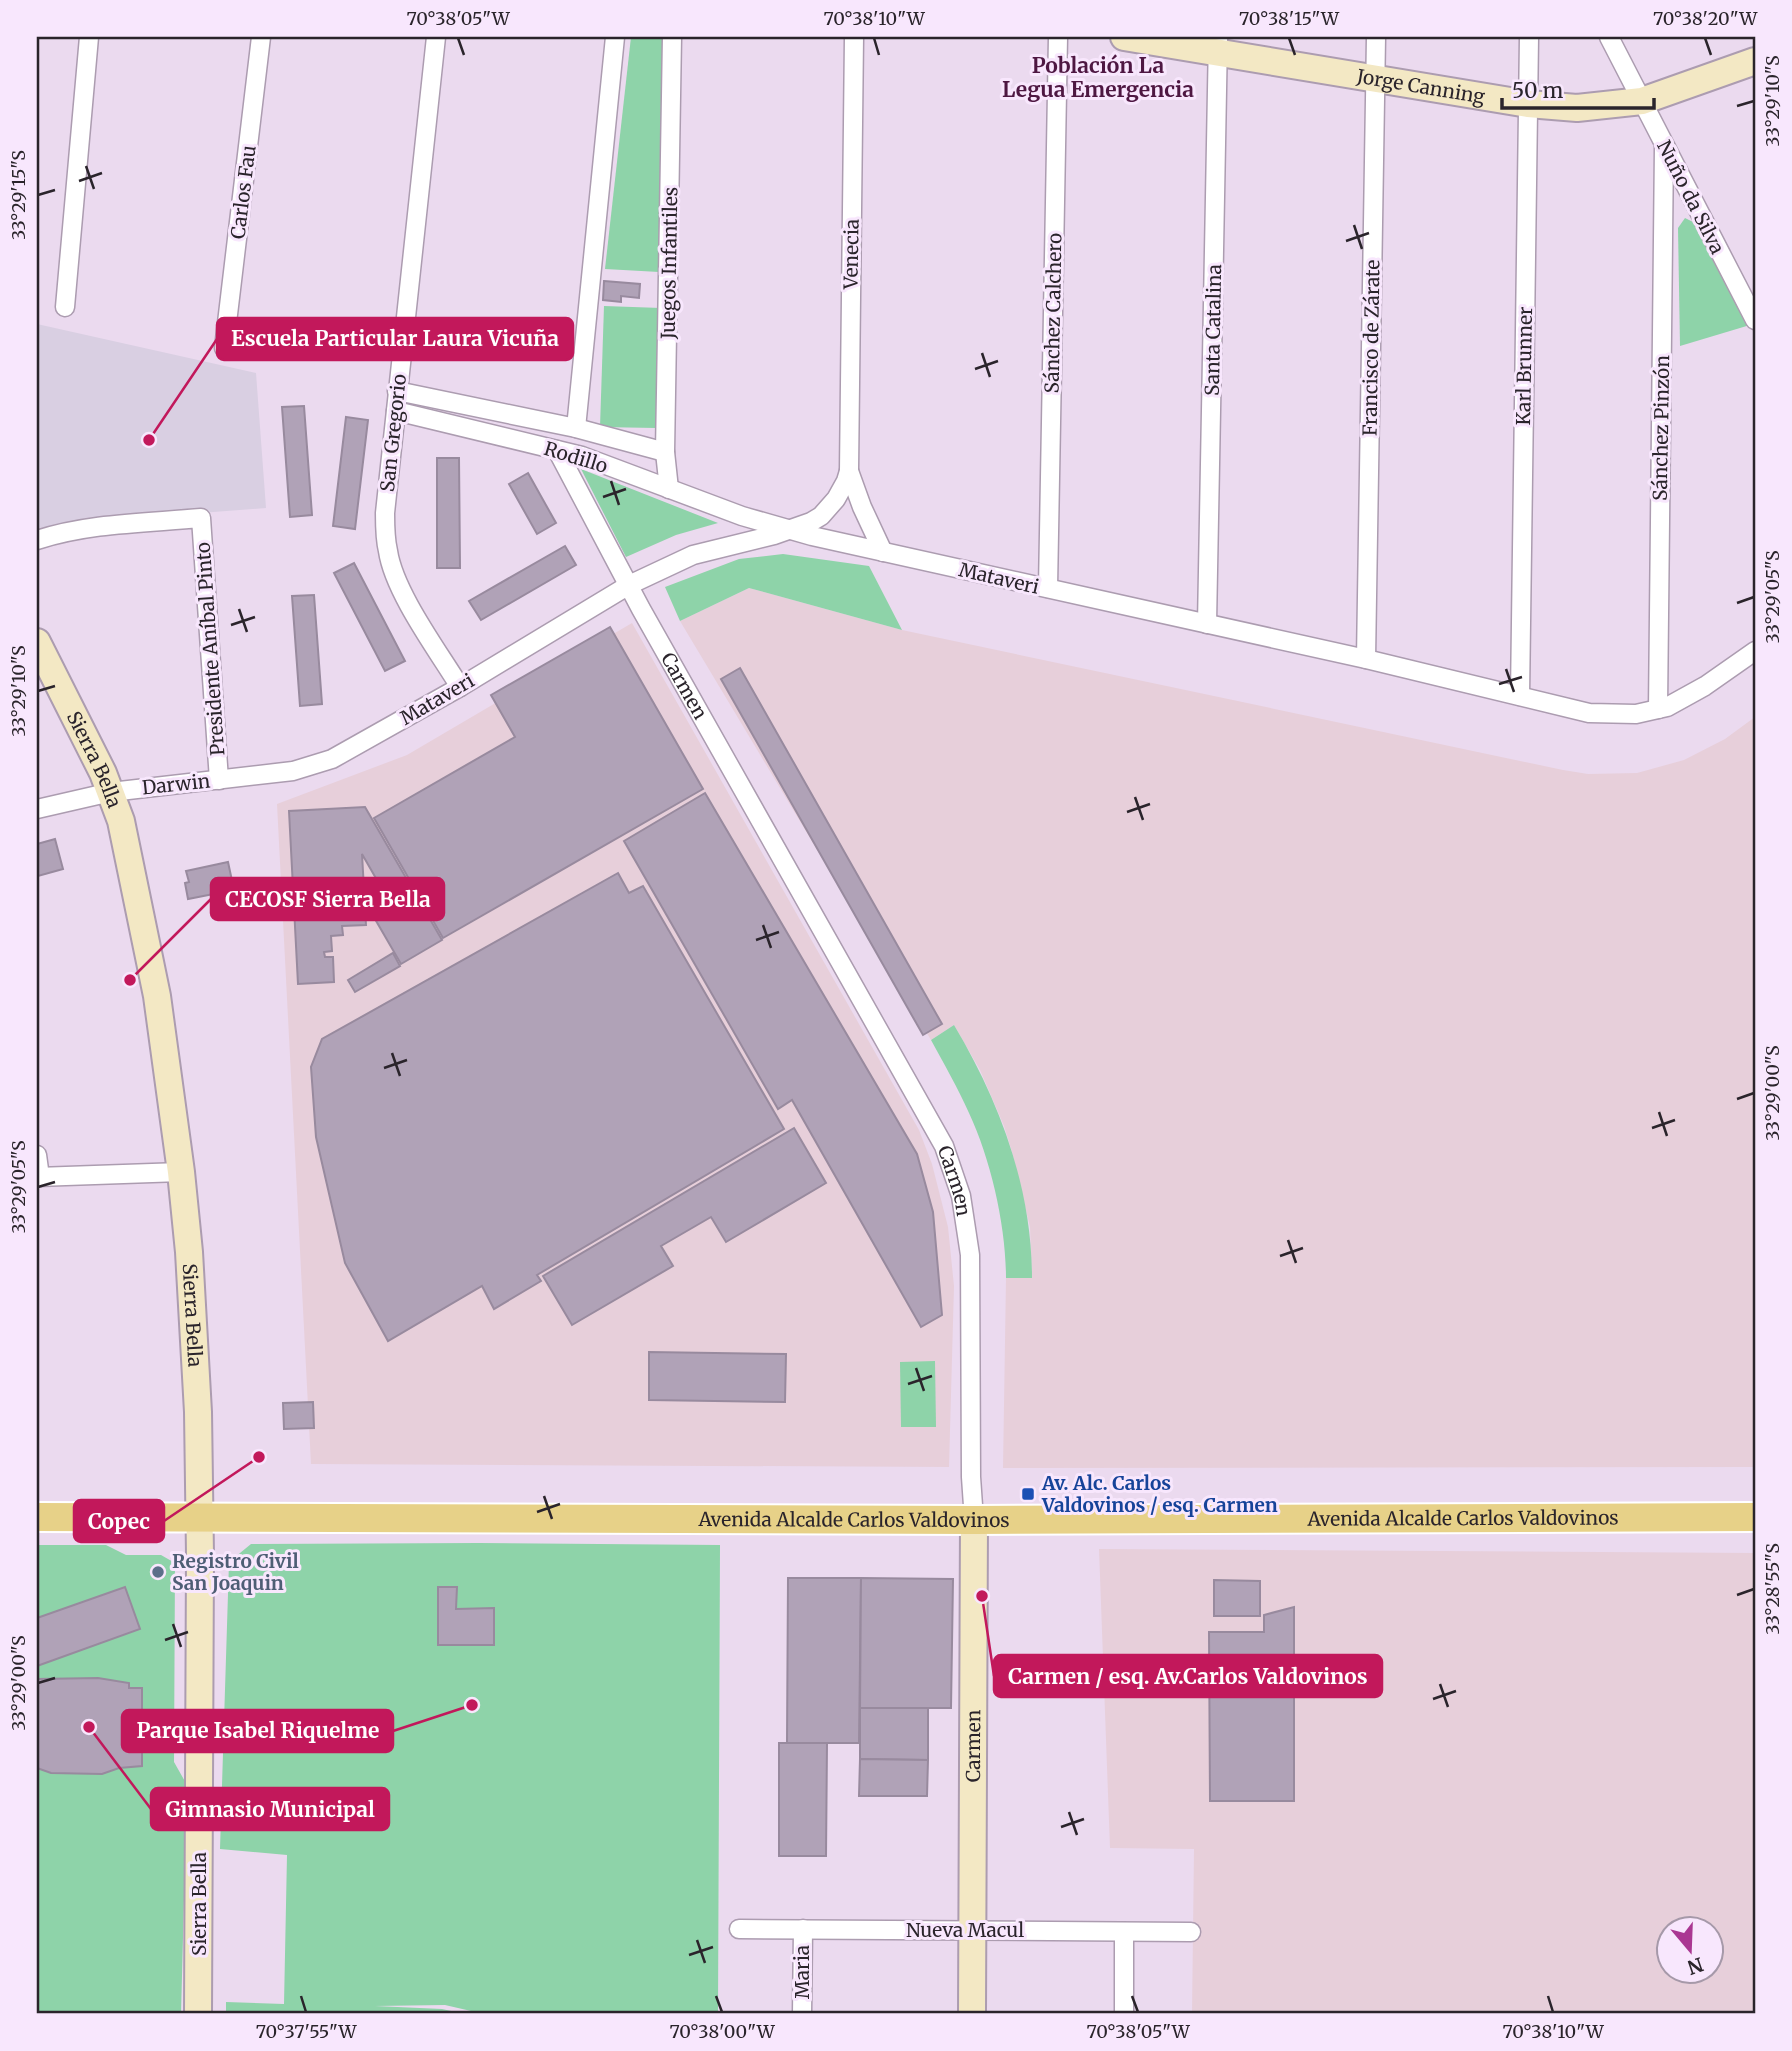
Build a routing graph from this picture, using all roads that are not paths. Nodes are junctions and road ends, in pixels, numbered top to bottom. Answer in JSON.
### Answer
{"nodes":[{"id":1,"x":89,"y":37,"type":"edge"},
{"id":2,"x":261,"y":37,"type":"edge"},
{"id":3,"x":436,"y":37,"type":"edge"},
{"id":4,"x":615,"y":37,"type":"edge"},
{"id":5,"x":672,"y":37,"type":"edge"},
{"id":6,"x":854,"y":37,"type":"edge"},
{"id":7,"x":1058,"y":37,"type":"edge"},
{"id":8,"x":1124,"y":37,"type":"edge"},
{"id":9,"x":1376,"y":37,"type":"edge"},
{"id":10,"x":1529,"y":37,"type":"edge"},
{"id":11,"x":1609,"y":37,"type":"edge"},
{"id":12,"x":1218,"y":45,"type":"edge"},
{"id":13,"x":1755,"y":61,"type":"edge"},
{"id":14,"x":1375,"y":79,"type":"junction"},
{"id":15,"x":1642,"y":101,"type":"junction"},
{"id":16,"x":1528,"y":104,"type":"junction"},
{"id":17,"x":1664,"y":146,"type":"junction"},
{"id":18,"x":65,"y":307,"type":"dead end"},
{"id":19,"x":1755,"y":320,"type":"edge"},
{"id":20,"x":225,"y":348,"type":"dead end"},
{"id":21,"x":397,"y":391,"type":"junction"},
{"id":22,"x":396,"y":411,"type":"junction"},
{"id":23,"x":576,"y":428,"type":"junction"},
{"id":24,"x":557,"y":450,"type":"junction"},
{"id":25,"x":665,"y":452,"type":"junction"},
{"id":26,"x":849,"y":471,"type":"junction"},
{"id":27,"x":669,"y":489,"type":"junction"},
{"id":28,"x":792,"y":529,"type":"junction"},
{"id":29,"x":37,"y":540,"type":"edge"},
{"id":30,"x":883,"y":552,"type":"junction"},
{"id":31,"x":629,"y":585,"type":"junction"},
{"id":32,"x":1048,"y":589,"type":"junction"},
{"id":33,"x":1207,"y":624,"type":"junction"},
{"id":34,"x":37,"y":642,"type":"edge"},
{"id":35,"x":1755,"y":651,"type":"edge"},
{"id":36,"x":1366,"y":659,"type":"junction"},
{"id":37,"x":460,"y":687,"type":"junction"},
{"id":38,"x":1520,"y":696,"type":"junction"},
{"id":39,"x":1658,"y":709,"type":"junction"},
{"id":40,"x":275,"y":773,"type":"joint"},
{"id":41,"x":219,"y":780,"type":"junction"},
{"id":42,"x":111,"y":792,"type":"junction"},
{"id":43,"x":37,"y":809,"type":"edge"},
{"id":44,"x":37,"y":1154,"type":"edge"},
{"id":45,"x":181,"y":1172,"type":"junction"},
{"id":46,"x":38,"y":1177,"type":"edge"},
{"id":47,"x":37,"y":1517,"type":"edge"},
{"id":48,"x":1755,"y":1517,"type":"edge"},
{"id":49,"x":199,"y":1518,"type":"junction"},
{"id":50,"x":974,"y":1520,"type":"junction"},
{"id":51,"x":739,"y":1929,"type":"dead end"},
{"id":52,"x":803,"y":1929,"type":"junction"},
{"id":53,"x":972,"y":1931,"type":"junction"},
{"id":54,"x":1124,"y":1932,"type":"junction"},
{"id":55,"x":1191,"y":1932,"type":"dead end"},
{"id":56,"x":198,"y":2014,"type":"edge"},
{"id":57,"x":802,"y":2014,"type":"edge"},
{"id":58,"x":972,"y":2014,"type":"edge"},
{"id":59,"x":1124,"y":2014,"type":"edge"}],
"edges":[{"from":1,"to":18,"type":"street"},
{"from":2,"to":20,"type":"street","name":"Carlos Fau"},
{"from":3,"to":21,"type":"street","name":"San Gregorio"},
{"from":4,"to":23,"type":"street"},
{"from":5,"to":25,"type":"street","name":"Juegos Infantiles"},
{"from":6,"to":26,"type":"street","name":"Venecia"},
{"from":7,"to":32,"type":"street","name":"Sánchez Calchero"},
{"from":8,"to":12,"type":"street","name":"Jorge Canning"},
{"from":9,"to":14,"type":"street","name":"Francisco de Zárate"},
{"from":10,"to":16,"type":"street","name":"Karl Brunner"},
{"from":11,"to":15,"type":"street","name":"Nuño da Silva"},
{"from":12,"to":14,"type":"street","name":"Jorge Canning"},
{"from":12,"to":33,"type":"street","name":"Santa Catalina"},
{"from":13,"to":15,"type":"street","name":"Jorge Canning"},
{"from":14,"to":16,"type":"street","name":"Jorge Canning"},
{"from":14,"to":36,"type":"street","name":"Francisco de Zárate"},
{"from":15,"to":16,"type":"street","name":"Jorge Canning"},
{"from":15,"to":17,"type":"street","name":"Nuño da Silva"},
{"from":16,"to":38,"type":"street","name":"Karl Brunner"},
{"from":17,"to":19,"type":"street","name":"Nuño da Silva"},
{"from":17,"to":39,"type":"street","name":"Sánchez Pinzón"},
{"from":21,"to":22,"type":"street","name":"San Gregorio"},
{"from":21,"to":23,"type":"street","name":"Rodillo"},
{"from":22,"to":24,"type":"street","name":"Rodillo"},
{"from":22,"to":37,"type":"street","name":"San Gregorio"},
{"from":23,"to":25,"type":"street","name":"Rodillo"},
{"from":24,"to":27,"type":"street","name":"Rodillo"},
{"from":24,"to":31,"type":"street","name":"Carmen"},
{"from":25,"to":27,"type":"street","name":"Juegos Infantiles"},
{"from":26,"to":28,"type":"street","name":"Venecia"},
{"from":26,"to":30,"type":"street","name":"Venecia"},
{"from":27,"to":28,"type":"street","name":"Rodillo"},
{"from":28,"to":30,"type":"street","name":"Mataveri"},
{"from":28,"to":31,"type":"street","name":"Mataveri"},
{"from":29,"to":41,"type":"street","name":"Presidente Aníbal Pinto"},
{"from":30,"to":32,"type":"street","name":"Mataveri"},
{"from":31,"to":37,"type":"street","name":"Mataveri"},
{"from":31,"to":50,"type":"street","name":"Carmen"},
{"from":32,"to":33,"type":"street","name":"Mataveri"},
{"from":33,"to":36,"type":"street","name":"Mataveri"},
{"from":34,"to":42,"type":"street","name":"Sierra Bella"},
{"from":35,"to":39,"type":"street","name":"Mataveri"},
{"from":36,"to":38,"type":"street","name":"Mataveri"},
{"from":37,"to":40,"type":"street","name":"Mataveri"},
{"from":38,"to":39,"type":"street","name":"Mataveri"},
{"from":40,"to":41,"type":"street","name":"Darwin"},
{"from":41,"to":42,"type":"street","name":"Darwin"},
{"from":42,"to":43,"type":"street","name":"Darwin"},
{"from":42,"to":45,"type":"street","name":"Sierra Bella"},
{"from":44,"to":46,"type":"street"},
{"from":45,"to":46,"type":"street"},
{"from":45,"to":49,"type":"street","name":"Sierra Bella"},
{"from":47,"to":49,"type":"main road","name":"Avenida Alcalde Carlos Valdovinos"},
{"from":48,"to":50,"type":"main road","name":"Avenida Alcalde Carlos Valdovinos"},
{"from":49,"to":50,"type":"main road","name":"Avenida Alcalde Carlos Valdovinos"},
{"from":49,"to":56,"type":"street","name":"Sierra Bella"},
{"from":50,"to":53,"type":"street","name":"Carmen"},
{"from":51,"to":52,"type":"street","name":"Nueva Macul"},
{"from":52,"to":53,"type":"street","name":"Nueva Macul"},
{"from":52,"to":57,"type":"street","name":"Maria"},
{"from":53,"to":54,"type":"street","name":"Nueva Macul"},
{"from":53,"to":58,"type":"street","name":"Carmen"},
{"from":54,"to":55,"type":"street","name":"Nueva Macul"},
{"from":54,"to":59,"type":"street"}]}
